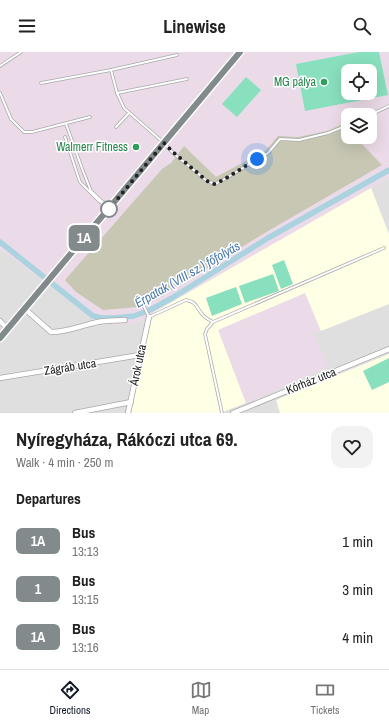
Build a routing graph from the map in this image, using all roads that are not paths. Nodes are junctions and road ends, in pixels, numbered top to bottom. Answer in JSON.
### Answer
{"nodes":[{"id":1,"x":21,"y":52,"type":"edge"},
{"id":2,"x":240,"y":52,"type":"edge"},
{"id":3,"x":177,"y":55,"type":"dead end"},
{"id":4,"x":0,"y":66,"type":"edge"},
{"id":5,"x":111,"y":70,"type":"junction"},
{"id":6,"x":187,"y":80,"type":"dead end"},
{"id":7,"x":41,"y":83,"type":"dead end"},
{"id":8,"x":0,"y":93,"type":"edge"},
{"id":9,"x":117,"y":93,"type":"junction"},
{"id":10,"x":389,"y":106,"type":"edge"},
{"id":11,"x":377,"y":112,"type":"edge"},
{"id":12,"x":129,"y":113,"type":"junction"},
{"id":13,"x":90,"y":117,"type":"dead end"},
{"id":14,"x":66,"y":124,"type":"junction"},
{"id":15,"x":116,"y":128,"type":"dead end"},
{"id":16,"x":341,"y":128,"type":"edge"},
{"id":17,"x":65,"y":137,"type":"dead end"},
{"id":18,"x":164,"y":143,"type":"junction"},
{"id":19,"x":106,"y":206,"type":"junction"},
{"id":20,"x":384,"y":248,"type":"dead end"},
{"id":21,"x":141,"y":300,"type":"dead end"},
{"id":22,"x":25,"y":309,"type":"junction"},
{"id":23,"x":148,"y":317,"type":"junction"},
{"id":24,"x":125,"y":320,"type":"dead end"},
{"id":25,"x":0,"y":321,"type":"edge"},
{"id":26,"x":213,"y":322,"type":"junction"},
{"id":27,"x":8,"y":329,"type":"junction"},
{"id":28,"x":0,"y":338,"type":"edge"},
{"id":29,"x":389,"y":349,"type":"edge"},
{"id":30,"x":140,"y":355,"type":"junction"},
{"id":31,"x":0,"y":378,"type":"edge"},
{"id":32,"x":131,"y":402,"type":"junction"},
{"id":33,"x":75,"y":413,"type":"edge"},
{"id":34,"x":128,"y":413,"type":"edge"},
{"id":35,"x":222,"y":413,"type":"edge"},
{"id":36,"x":233,"y":413,"type":"edge"}],
"edges":[{"from":1,"to":4,"type":"lane"},
{"from":2,"to":18,"type":"main road"},
{"from":3,"to":5,"type":"lane"},
{"from":5,"to":7,"type":"lane"},
{"from":5,"to":9,"type":"lane"},
{"from":6,"to":9,"type":"lane"},
{"from":8,"to":14,"type":"lane"},
{"from":9,"to":12,"type":"lane"},
{"from":10,"to":11,"type":"lane"},
{"from":12,"to":15,"type":"lane"},
{"from":12,"to":18,"type":"lane"},
{"from":13,"to":14,"type":"lane"},
{"from":14,"to":19,"type":"lane"},
{"from":16,"to":18,"type":"lane"},
{"from":17,"to":19,"type":"lane"},
{"from":18,"to":19,"type":"main road"},
{"from":19,"to":22,"type":"main road"},
{"from":20,"to":26,"type":"lane"},
{"from":21,"to":23,"type":"lane"},
{"from":22,"to":24,"type":"street"},
{"from":22,"to":27,"type":"main road"},
{"from":23,"to":26,"type":"lane"},
{"from":23,"to":30,"type":"street","name":"Árok utca"},
{"from":25,"to":27,"type":"street"},
{"from":26,"to":35,"type":"lane"},
{"from":27,"to":28,"type":"main road"},
{"from":29,"to":36,"type":"street","name":"Kórház utca"},
{"from":30,"to":31,"type":"street","name":"Zágráb utca"},
{"from":30,"to":32,"type":"street","name":"Árok utca"},
{"from":32,"to":33,"type":"street"},
{"from":32,"to":34,"type":"street","name":"Árok utca"}]}
